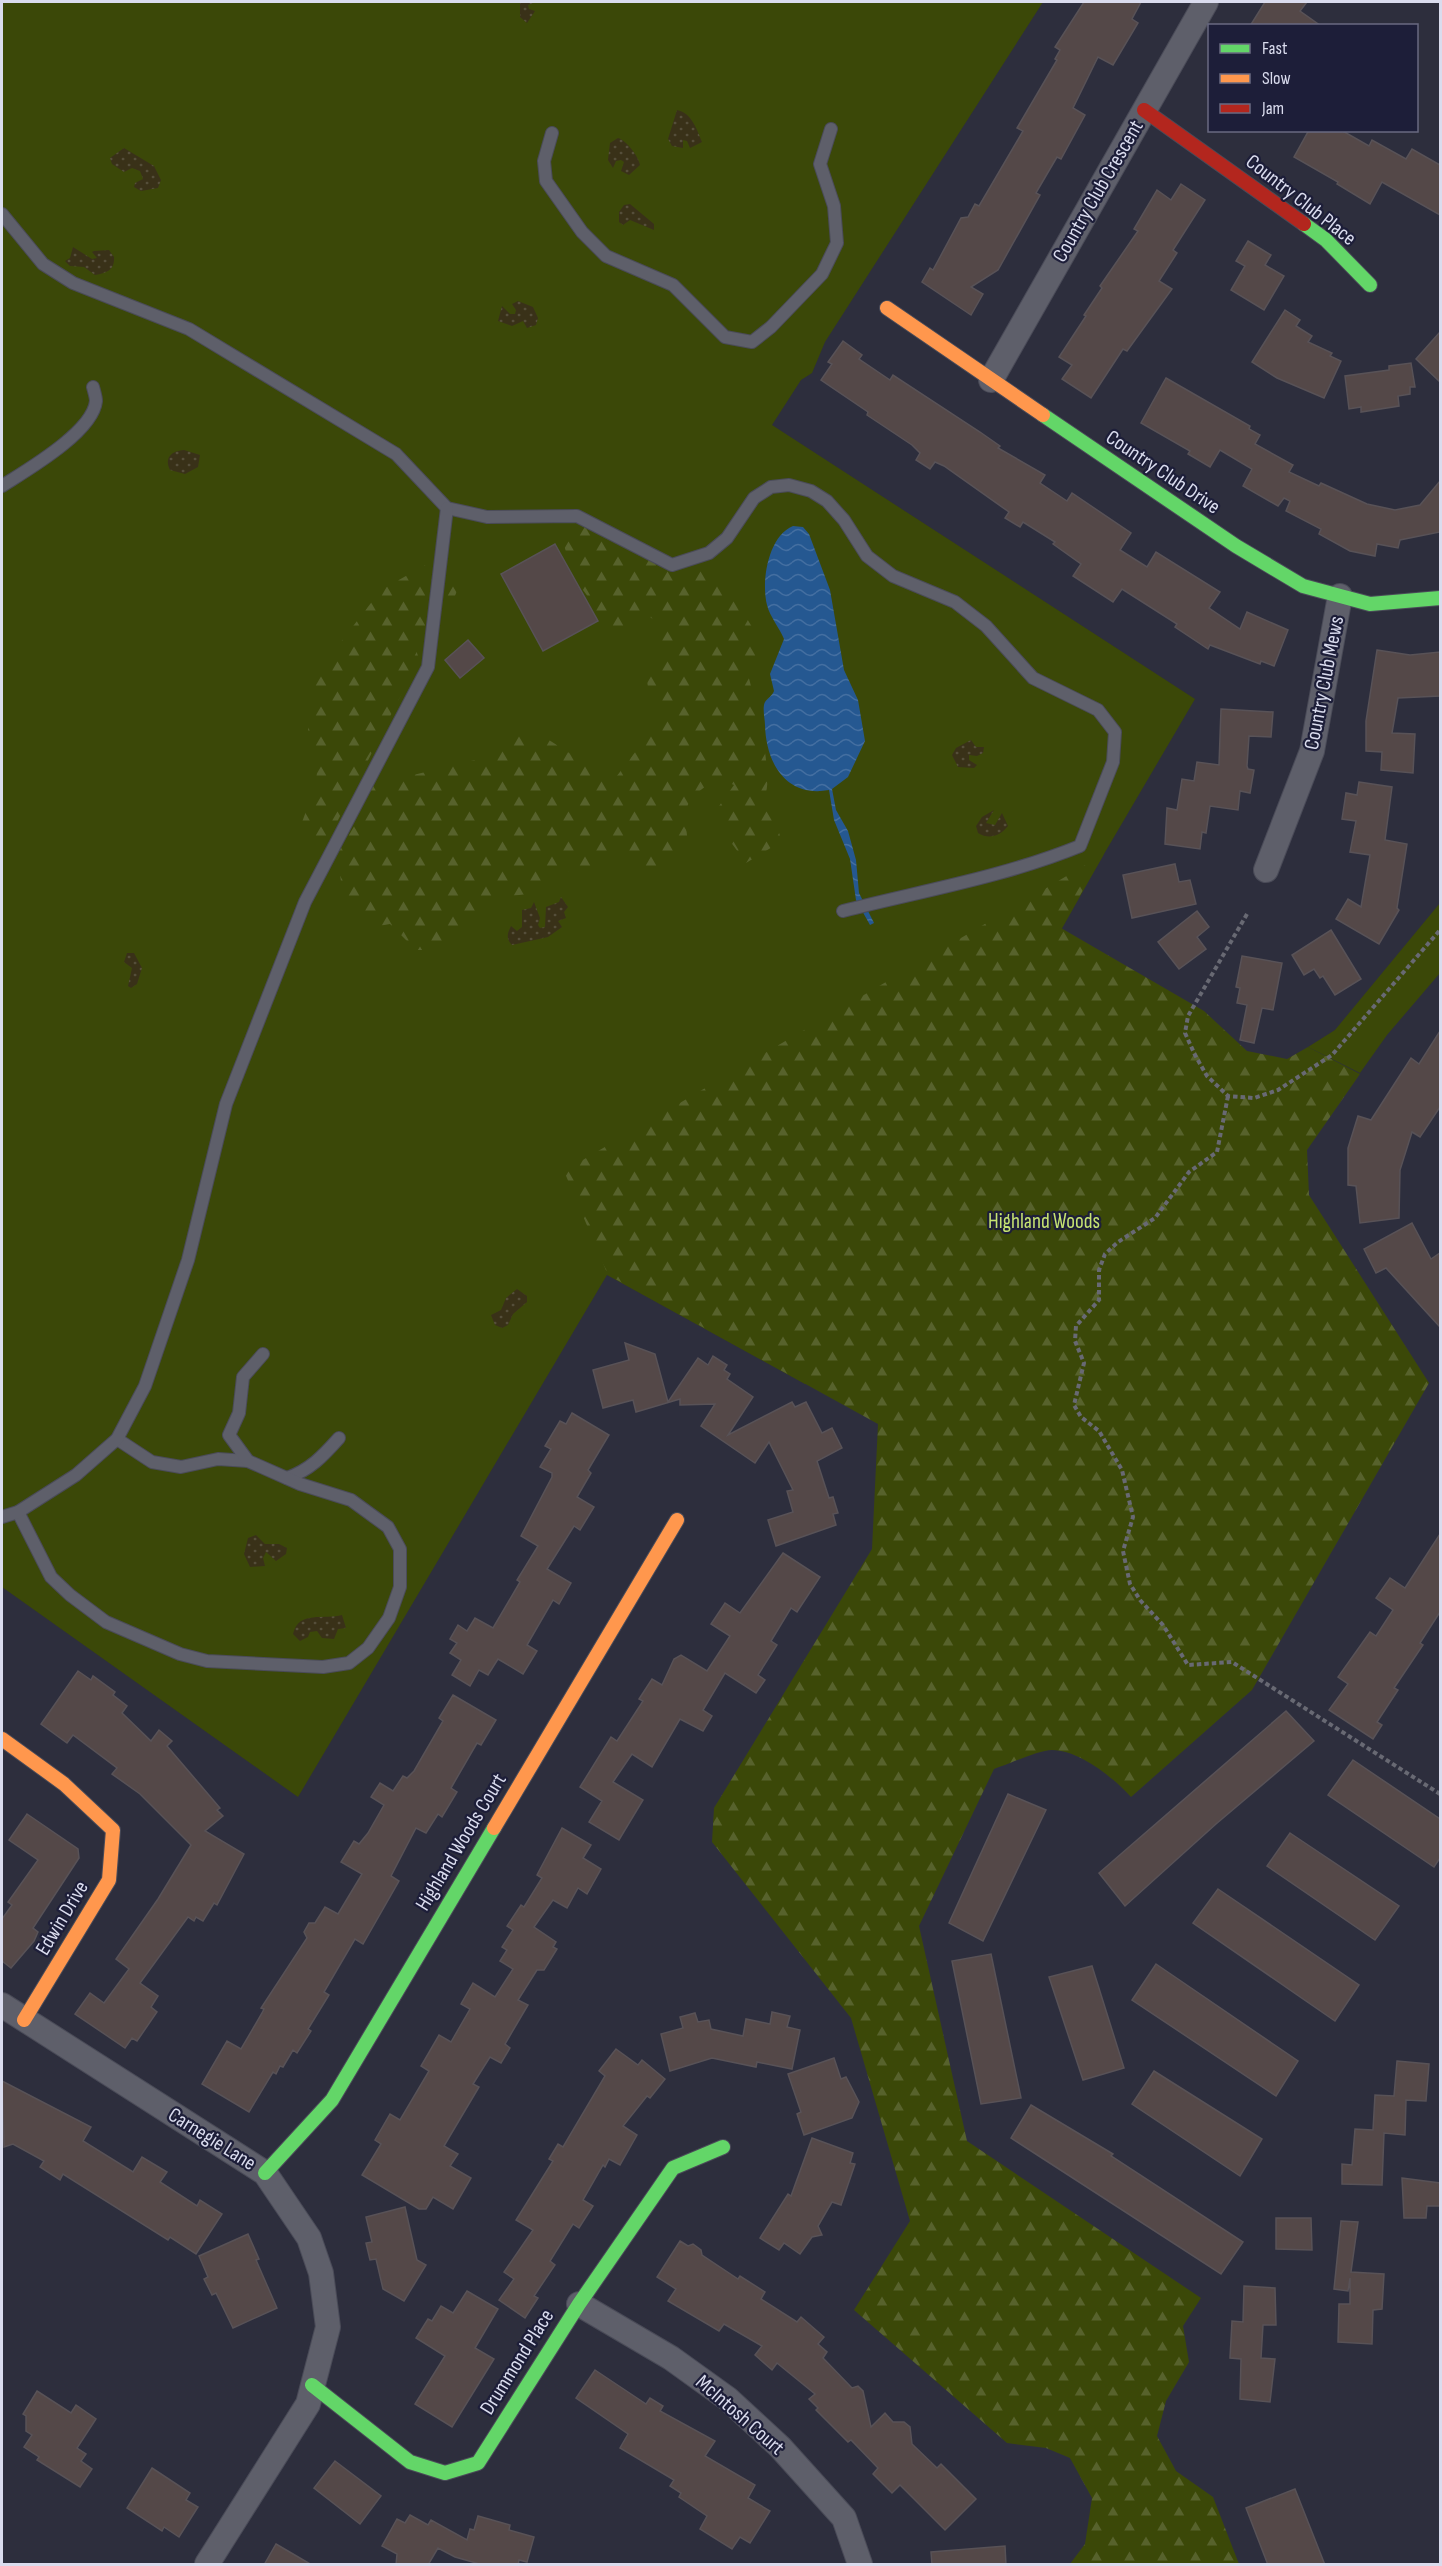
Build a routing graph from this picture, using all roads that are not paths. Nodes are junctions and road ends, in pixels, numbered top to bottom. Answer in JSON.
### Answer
{"nodes":[{"id":1,"x":1206,"y":2,"type":"edge"},
{"id":2,"x":1144,"y":110,"type":"junction"},
{"id":3,"x":831,"y":129,"type":"dead end"},
{"id":4,"x":552,"y":133,"type":"dead end"},
{"id":5,"x":2,"y":214,"type":"edge"},
{"id":6,"x":1370,"y":285,"type":"dead end"},
{"id":7,"x":887,"y":308,"type":"dead end"},
{"id":8,"x":991,"y":380,"type":"junction"},
{"id":9,"x":93,"y":387,"type":"dead end"},
{"id":10,"x":2,"y":486,"type":"edge"},
{"id":11,"x":447,"y":508,"type":"junction"},
{"id":12,"x":1340,"y":596,"type":"junction"},
{"id":13,"x":1440,"y":598,"type":"edge"},
{"id":14,"x":1266,"y":870,"type":"dead end"},
{"id":15,"x":843,"y":911,"type":"dead end"},
{"id":16,"x":263,"y":1354,"type":"dead end"},
{"id":17,"x":339,"y":1438,"type":"dead end"},
{"id":18,"x":117,"y":1439,"type":"junction"},
{"id":19,"x":248,"y":1461,"type":"junction"},
{"id":20,"x":287,"y":1478,"type":"junction"},
{"id":21,"x":18,"y":1512,"type":"junction"},
{"id":22,"x":2,"y":1517,"type":"edge"},
{"id":23,"x":677,"y":1520,"type":"dead end"},
{"id":24,"x":2,"y":1739,"type":"edge"},
{"id":25,"x":2,"y":2005,"type":"edge"},
{"id":26,"x":24,"y":2020,"type":"junction"},
{"id":27,"x":723,"y":2147,"type":"dead end"},
{"id":28,"x":265,"y":2173,"type":"junction"},
{"id":29,"x":579,"y":2304,"type":"junction"},
{"id":30,"x":312,"y":2385,"type":"junction"},
{"id":31,"x":207,"y":2565,"type":"edge"},
{"id":32,"x":860,"y":2565,"type":"edge"}],
"edges":[{"from":1,"to":2,"type":"street","name":"Country Club Crescent"},
{"from":2,"to":6,"type":"street","name":"Country Club Place"},
{"from":2,"to":8,"type":"street","name":"Country Club Crescent"},
{"from":3,"to":4,"type":"lane"},
{"from":5,"to":11,"type":"lane"},
{"from":7,"to":8,"type":"street","name":"Country Club Drive"},
{"from":8,"to":12,"type":"street","name":"Country Club Drive"},
{"from":9,"to":10,"type":"lane"},
{"from":11,"to":15,"type":"lane"},
{"from":11,"to":18,"type":"lane"},
{"from":12,"to":13,"type":"street","name":"Country Club Drive"},
{"from":12,"to":14,"type":"street","name":"Country Club Mews"},
{"from":16,"to":19,"type":"lane"},
{"from":17,"to":20,"type":"lane"},
{"from":18,"to":19,"type":"lane"},
{"from":18,"to":21,"type":"lane"},
{"from":19,"to":20,"type":"lane"},
{"from":20,"to":21,"type":"lane"},
{"from":21,"to":22,"type":"lane"},
{"from":23,"to":28,"type":"street","name":"Highland Woods Court"},
{"from":24,"to":26,"type":"street","name":"Edwin Drive"},
{"from":25,"to":26,"type":"street","name":"Carnegie Lane"},
{"from":26,"to":28,"type":"street","name":"Carnegie Lane"},
{"from":27,"to":29,"type":"street","name":"Drummond Place"},
{"from":28,"to":30,"type":"street","name":"Carnegie Lane"},
{"from":29,"to":30,"type":"street","name":"Drummond Place"},
{"from":29,"to":32,"type":"street","name":"McIntosh Court"},
{"from":30,"to":31,"type":"street","name":"Carnegie Lane"}]}
